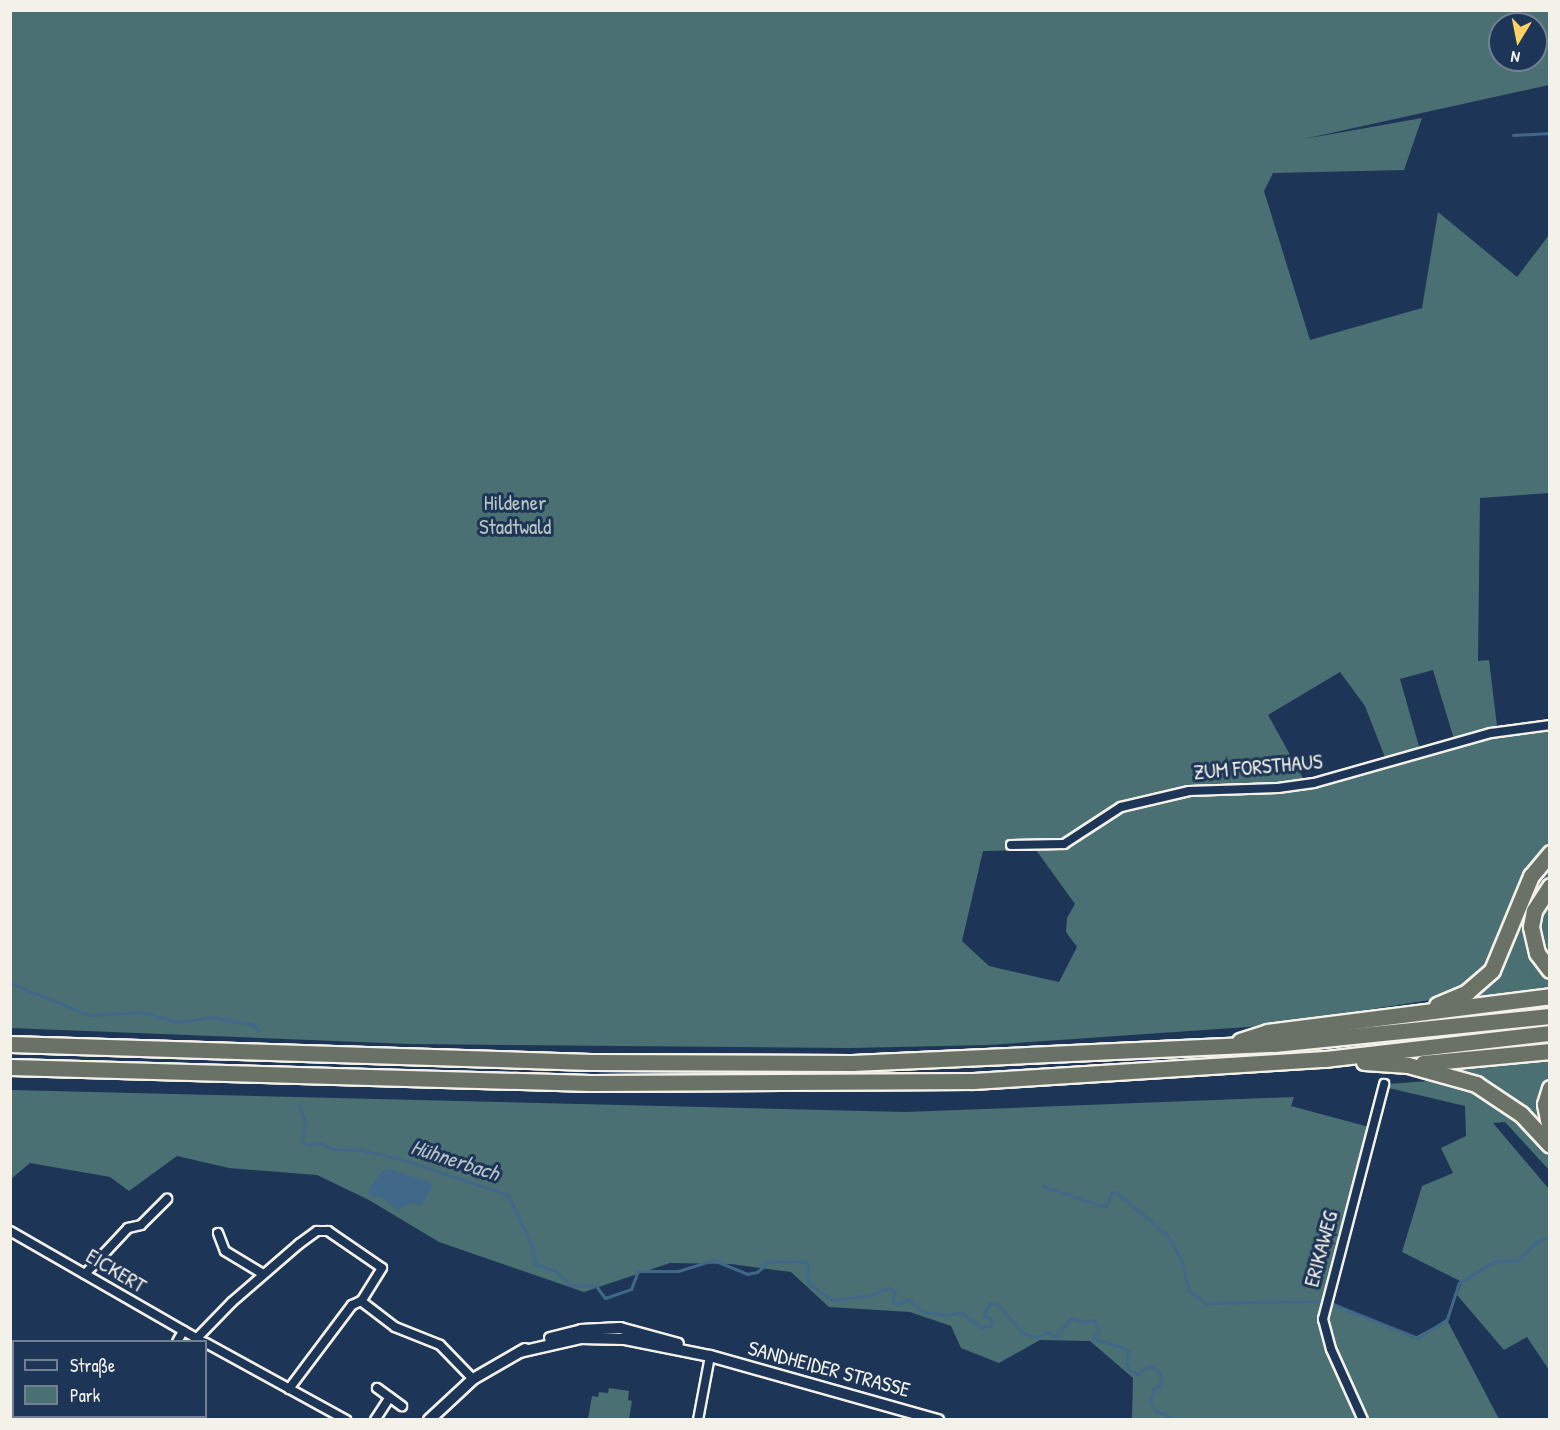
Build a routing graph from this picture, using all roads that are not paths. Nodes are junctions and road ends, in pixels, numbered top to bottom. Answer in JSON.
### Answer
{"nodes":[{"id":1,"x":1550,"y":725,"type":"edge"},
{"id":2,"x":1011,"y":845,"type":"dead end"},
{"id":3,"x":1550,"y":853,"type":"edge"},
{"id":4,"x":1550,"y":886,"type":"edge"},
{"id":5,"x":1550,"y":970,"type":"edge"},
{"id":6,"x":1550,"y":996,"type":"edge"},
{"id":7,"x":1416,"y":1013,"type":"junction"},
{"id":8,"x":1550,"y":1016,"type":"edge"},
{"id":9,"x":1550,"y":1033,"type":"edge"},
{"id":10,"x":10,"y":1044,"type":"edge"},
{"id":11,"x":1220,"y":1047,"type":"junction"},
{"id":12,"x":1550,"y":1051,"type":"edge"},
{"id":13,"x":1325,"y":1059,"type":"junction"},
{"id":14,"x":1408,"y":1065,"type":"junction"},
{"id":15,"x":10,"y":1067,"type":"edge"},
{"id":16,"x":1384,"y":1084,"type":"dead end"},
{"id":17,"x":1550,"y":1088,"type":"edge"},
{"id":18,"x":1550,"y":1129,"type":"edge"},
{"id":19,"x":1550,"y":1145,"type":"edge"},
{"id":20,"x":167,"y":1199,"type":"dead end"},
{"id":21,"x":10,"y":1231,"type":"edge"},
{"id":22,"x":218,"y":1233,"type":"dead end"},
{"id":23,"x":85,"y":1274,"type":"junction"},
{"id":24,"x":263,"y":1274,"type":"junction"},
{"id":25,"x":361,"y":1301,"type":"junction"},
{"id":26,"x":183,"y":1331,"type":"junction"},
{"id":27,"x":178,"y":1340,"type":"edge"},
{"id":28,"x":200,"y":1340,"type":"edge"},
{"id":29,"x":203,"y":1340,"type":"edge"},
{"id":30,"x":207,"y":1344,"type":"edge"},
{"id":31,"x":710,"y":1356,"type":"junction"},
{"id":32,"x":473,"y":1379,"type":"junction"},
{"id":33,"x":377,"y":1388,"type":"dead end"},
{"id":34,"x":289,"y":1389,"type":"junction"},
{"id":35,"x":390,"y":1397,"type":"junction"},
{"id":36,"x":402,"y":1406,"type":"dead end"},
{"id":37,"x":346,"y":1419,"type":"edge"},
{"id":38,"x":375,"y":1419,"type":"edge"},
{"id":39,"x":429,"y":1419,"type":"edge"},
{"id":40,"x":698,"y":1419,"type":"edge"},
{"id":41,"x":938,"y":1419,"type":"edge"},
{"id":42,"x":1363,"y":1419,"type":"edge"}],
"edges":[{"from":1,"to":2,"type":"street","name":"ZUM FORSTHAUS"},
{"from":3,"to":7,"type":"highway"},
{"from":4,"to":5,"type":"highway"},
{"from":6,"to":7,"type":"highway"},
{"from":7,"to":11,"type":"highway"},
{"from":8,"to":11,"type":"highway"},
{"from":9,"to":13,"type":"highway"},
{"from":10,"to":11,"type":"highway"},
{"from":12,"to":14,"type":"highway"},
{"from":13,"to":14,"type":"highway"},
{"from":13,"to":15,"type":"highway"},
{"from":14,"to":19,"type":"highway"},
{"from":16,"to":42,"type":"street","name":"ERIKAWEG"},
{"from":17,"to":18,"type":"highway"},
{"from":20,"to":23,"type":"street"},
{"from":21,"to":23,"type":"street","name":"EICKERT"},
{"from":22,"to":24,"type":"street"},
{"from":23,"to":26,"type":"street","name":"EICKERT"},
{"from":24,"to":25,"type":"street"},
{"from":24,"to":29,"type":"street"},
{"from":25,"to":32,"type":"street"},
{"from":25,"to":34,"type":"street"},
{"from":26,"to":27,"type":"street"},
{"from":26,"to":28,"type":"street","name":"EICKERT"},
{"from":30,"to":34,"type":"street","name":"EICKERT"},
{"from":31,"to":32,"type":"street","name":"SANDHEIDER STRASSE"},
{"from":31,"to":40,"type":"street"},
{"from":31,"to":41,"type":"street","name":"SANDHEIDER STRASSE"},
{"from":32,"to":39,"type":"street","name":"SANDHEIDER STRASSE"},
{"from":33,"to":35,"type":"street"},
{"from":34,"to":37,"type":"street","name":"EICKERT"},
{"from":35,"to":36,"type":"street"},
{"from":35,"to":38,"type":"street"}]}
